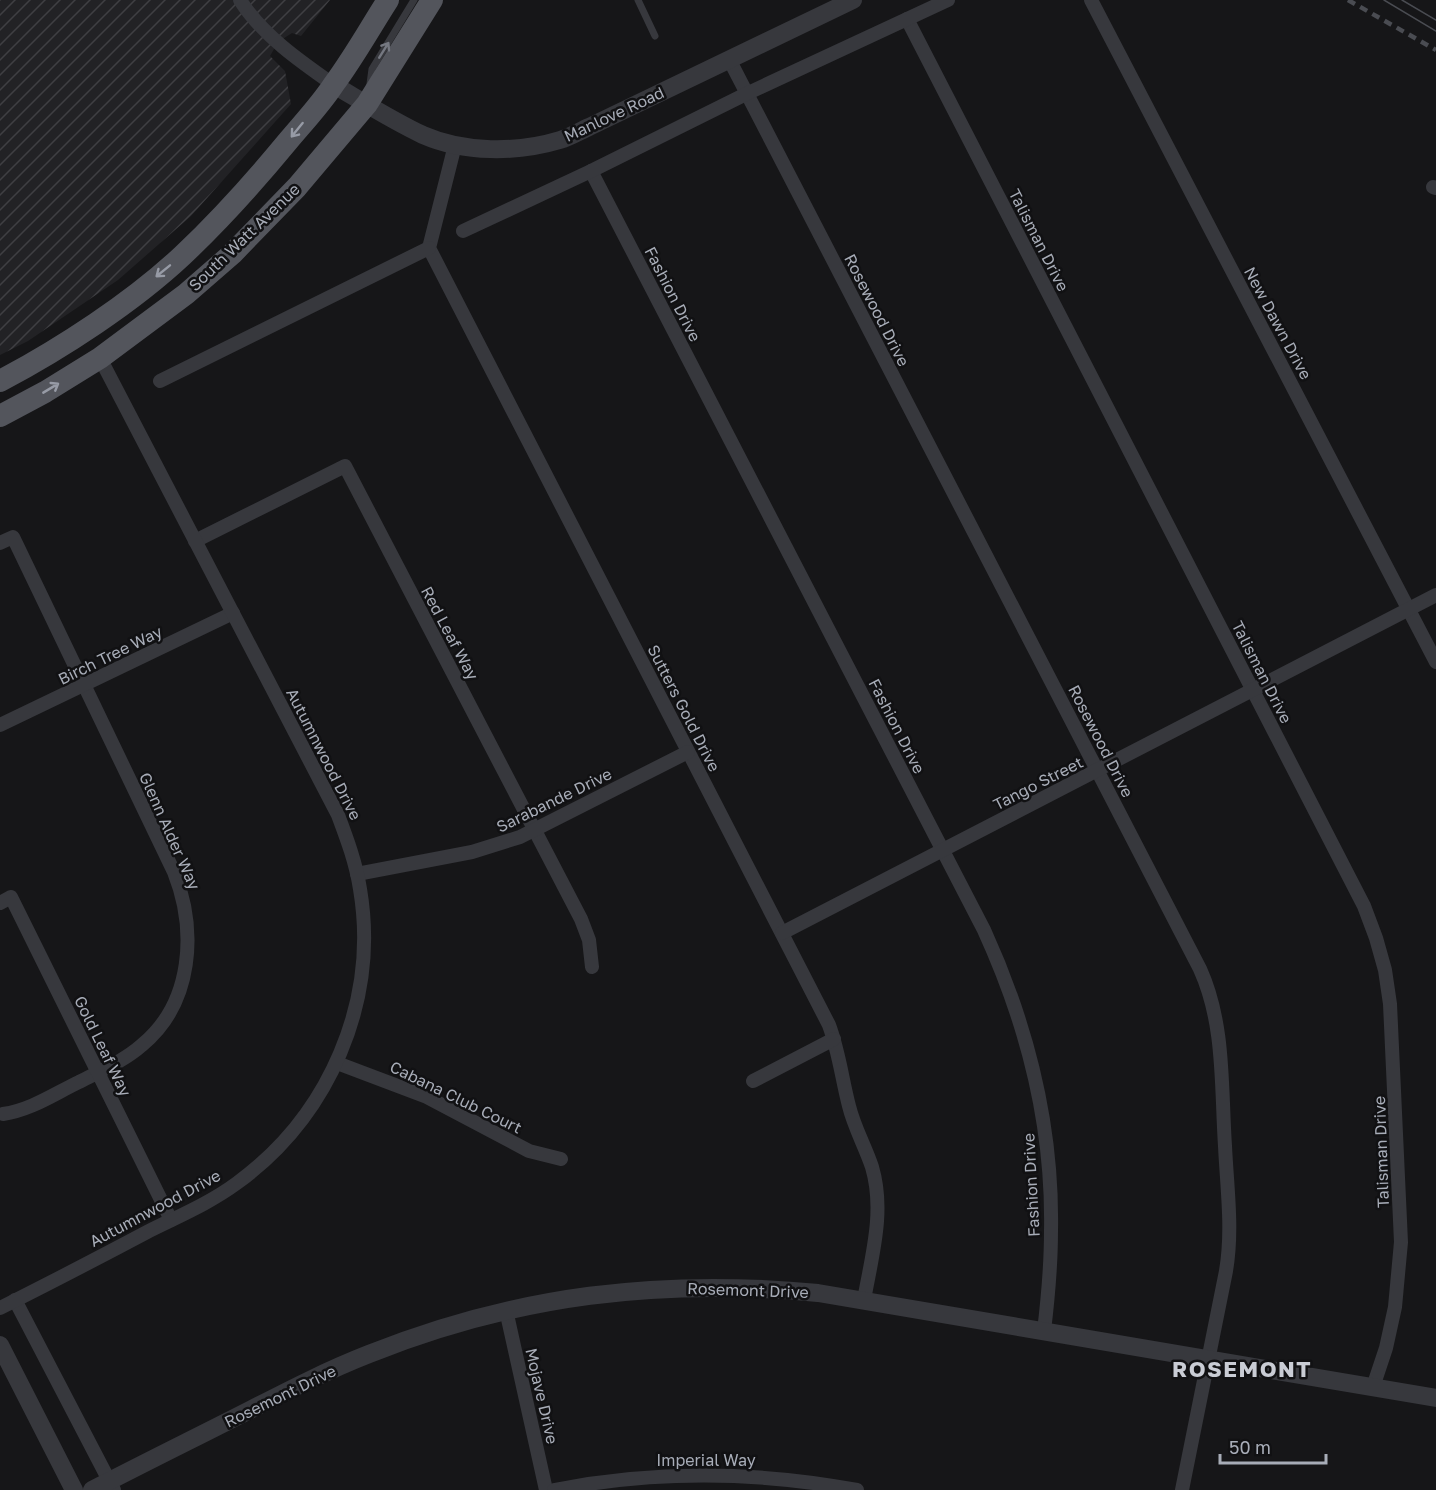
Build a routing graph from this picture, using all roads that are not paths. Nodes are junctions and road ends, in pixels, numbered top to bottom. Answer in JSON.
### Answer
{"nodes":[{"id":1,"x":240,"y":0,"type":"edge"},
{"id":2,"x":388,"y":0,"type":"edge"},
{"id":3,"x":414,"y":0,"type":"edge"},
{"id":4,"x":432,"y":0,"type":"edge"},
{"id":5,"x":638,"y":0,"type":"edge"},
{"id":6,"x":853,"y":0,"type":"edge"},
{"id":7,"x":948,"y":0,"type":"edge"},
{"id":8,"x":1091,"y":0,"type":"edge"},
{"id":9,"x":907,"y":19,"type":"junction"},
{"id":10,"x":655,"y":36,"type":"dead end"},
{"id":11,"x":729,"y":59,"type":"junction"},
{"id":12,"x":334,"y":85,"type":"junction"},
{"id":13,"x":746,"y":94,"type":"junction"},
{"id":14,"x":367,"y":105,"type":"junction"},
{"id":15,"x":455,"y":145,"type":"junction"},
{"id":16,"x":591,"y":171,"type":"junction"},
{"id":17,"x":463,"y":231,"type":"dead end"},
{"id":18,"x":429,"y":248,"type":"junction"},
{"id":19,"x":100,"y":358,"type":"junction"},
{"id":20,"x":0,"y":381,"type":"edge"},
{"id":21,"x":160,"y":381,"type":"dead end"},
{"id":22,"x":0,"y":416,"type":"edge"},
{"id":23,"x":195,"y":541,"type":"junction"},
{"id":24,"x":0,"y":543,"type":"edge"},
{"id":25,"x":1436,"y":594,"type":"edge"},
{"id":26,"x":1408,"y":609,"type":"junction"},
{"id":27,"x":233,"y":613,"type":"junction"},
{"id":28,"x":1436,"y":662,"type":"edge"},
{"id":29,"x":84,"y":686,"type":"junction"},
{"id":30,"x":1253,"y":691,"type":"junction"},
{"id":31,"x":0,"y":725,"type":"edge"},
{"id":32,"x":688,"y":752,"type":"junction"},
{"id":33,"x":1097,"y":771,"type":"junction"},
{"id":34,"x":535,"y":830,"type":"junction"},
{"id":35,"x":943,"y":851,"type":"junction"},
{"id":36,"x":357,"y":874,"type":"junction"},
{"id":37,"x":0,"y":903,"type":"edge"},
{"id":38,"x":782,"y":933,"type":"junction"},
{"id":39,"x":592,"y":967,"type":"dead end"},
{"id":40,"x":834,"y":1039,"type":"junction"},
{"id":41,"x":337,"y":1063,"type":"junction"},
{"id":42,"x":98,"y":1072,"type":"junction"},
{"id":43,"x":753,"y":1082,"type":"dead end"},
{"id":44,"x":3,"y":1114,"type":"dead end"},
{"id":45,"x":561,"y":1159,"type":"dead end"},
{"id":46,"x":171,"y":1220,"type":"junction"},
{"id":47,"x":15,"y":1300,"type":"junction"},
{"id":48,"x":864,"y":1300,"type":"junction"},
{"id":49,"x":0,"y":1308,"type":"edge"},
{"id":50,"x":506,"y":1310,"type":"junction"},
{"id":51,"x":1044,"y":1331,"type":"junction"},
{"id":52,"x":0,"y":1345,"type":"edge"},
{"id":53,"x":1209,"y":1359,"type":"junction"},
{"id":54,"x":1373,"y":1387,"type":"junction"},
{"id":55,"x":1436,"y":1398,"type":"edge"},
{"id":56,"x":738,"y":1475,"type":"junction"},
{"id":57,"x":112,"y":1485,"type":"edge"},
{"id":58,"x":74,"y":1490,"type":"edge"},
{"id":59,"x":92,"y":1490,"type":"edge"},
{"id":60,"x":546,"y":1490,"type":"edge"},
{"id":61,"x":554,"y":1490,"type":"edge"},
{"id":62,"x":737,"y":1490,"type":"edge"},
{"id":63,"x":857,"y":1490,"type":"edge"},
{"id":64,"x":1182,"y":1490,"type":"edge"}],
"edges":[{"from":1,"to":12,"type":"street"},
{"from":2,"to":12,"type":"main road","name":"South Watt Avenue"},
{"from":14,"to":3,"type":"lane","one_way":true},
{"from":4,"to":14,"type":"main road","name":"South Watt Avenue"},
{"from":5,"to":10,"type":"lane"},
{"from":6,"to":11,"type":"street","name":"Manlove Road"},
{"from":7,"to":9,"type":"street"},
{"from":8,"to":26,"type":"street","name":"New Dawn Drive"},
{"from":9,"to":13,"type":"street"},
{"from":9,"to":30,"type":"street","name":"Talisman Drive"},
{"from":11,"to":13,"type":"street","name":"Rosewood Drive"},
{"from":11,"to":15,"type":"street","name":"Manlove Road"},
{"from":12,"to":14,"type":"street","name":"Manlove Road"},
{"from":12,"to":20,"type":"main road","name":"South Watt Avenue","one_way":true},
{"from":13,"to":16,"type":"street"},
{"from":13,"to":33,"type":"street","name":"Rosewood Drive"},
{"from":14,"to":15,"type":"street","name":"Manlove Road"},
{"from":14,"to":19,"type":"main road","name":"South Watt Avenue"},
{"from":15,"to":18,"type":"street"},
{"from":16,"to":17,"type":"street"},
{"from":16,"to":35,"type":"street","name":"Fashion Drive"},
{"from":18,"to":21,"type":"street"},
{"from":18,"to":32,"type":"street","name":"Sutters Gold Drive"},
{"from":22,"to":19,"type":"main road","name":"South Watt Avenue","one_way":true},
{"from":19,"to":23,"type":"street","name":"Autumnwood Drive"},
{"from":23,"to":27,"type":"street","name":"Autumnwood Drive"},
{"from":23,"to":34,"type":"street","name":"Red Leaf Way"},
{"from":24,"to":29,"type":"street","name":"Glenn Alder Way"},
{"from":25,"to":26,"type":"street","name":"Tango Street"},
{"from":26,"to":28,"type":"street","name":"New Dawn Drive"},
{"from":26,"to":30,"type":"street","name":"Tango Street"},
{"from":27,"to":29,"type":"street","name":"Birch Tree Way"},
{"from":27,"to":36,"type":"street","name":"Autumnwood Drive"},
{"from":29,"to":31,"type":"street","name":"Birch Tree Way"},
{"from":29,"to":42,"type":"street","name":"Glenn Alder Way"},
{"from":30,"to":33,"type":"street","name":"Tango Street"},
{"from":30,"to":54,"type":"street","name":"Talisman Drive"},
{"from":32,"to":34,"type":"street","name":"Sarabande Drive"},
{"from":32,"to":38,"type":"street","name":"Sutters Gold Drive"},
{"from":33,"to":35,"type":"street","name":"Tango Street"},
{"from":33,"to":53,"type":"street","name":"Rosewood Drive"},
{"from":34,"to":36,"type":"street","name":"Sarabande Drive"},
{"from":34,"to":39,"type":"street","name":"Red Leaf Way"},
{"from":35,"to":38,"type":"street","name":"Tango Street"},
{"from":35,"to":51,"type":"street","name":"Fashion Drive"},
{"from":36,"to":41,"type":"street","name":"Autumnwood Drive"},
{"from":37,"to":42,"type":"street","name":"Gold Leaf Way"},
{"from":38,"to":40,"type":"street","name":"Sutters Gold Drive"},
{"from":40,"to":43,"type":"street"},
{"from":40,"to":48,"type":"street","name":"Sutters Gold Drive"},
{"from":41,"to":45,"type":"street","name":"Cabana Club Court"},
{"from":41,"to":46,"type":"street","name":"Autumnwood Drive"},
{"from":42,"to":44,"type":"street","name":"Glenn Alder Way"},
{"from":42,"to":46,"type":"street","name":"Gold Leaf Way"},
{"from":46,"to":47,"type":"street","name":"Autumnwood Drive"},
{"from":47,"to":49,"type":"street","name":"Autumnwood Drive"},
{"from":47,"to":57,"type":"street"},
{"from":48,"to":50,"type":"street","name":"Rosemont Drive"},
{"from":48,"to":51,"type":"street","name":"Rosemont Drive"},
{"from":50,"to":57,"type":"street","name":"Rosemont Drive"},
{"from":50,"to":60,"type":"street","name":"Mojave Drive"},
{"from":51,"to":53,"type":"street","name":"Rosemont Drive"},
{"from":52,"to":58,"type":"street"},
{"from":53,"to":54,"type":"street","name":"Rosemont Drive"},
{"from":53,"to":64,"type":"street","name":"Rosewood Drive"},
{"from":54,"to":55,"type":"street","name":"Rosemont Drive"},
{"from":56,"to":61,"type":"street","name":"Imperial Way"},
{"from":56,"to":62,"type":"street"},
{"from":56,"to":63,"type":"street","name":"Imperial Way"},
{"from":57,"to":59,"type":"street","name":"Rosemont Drive"}]}
